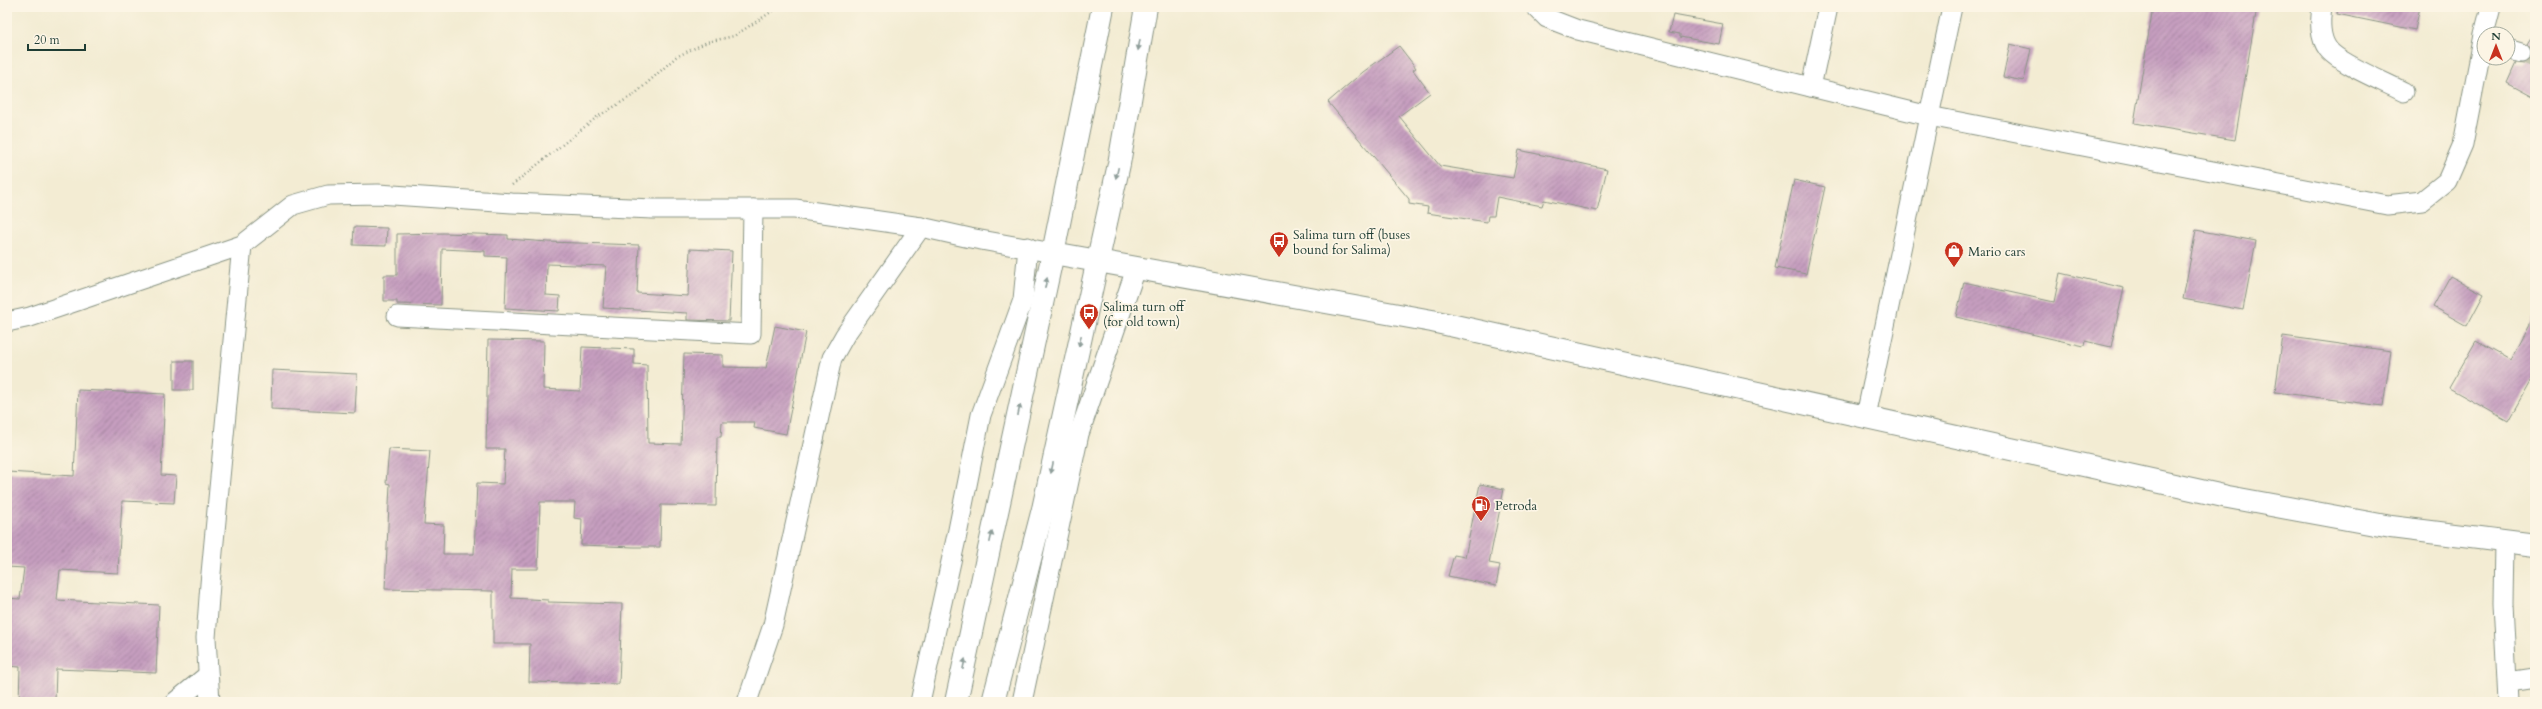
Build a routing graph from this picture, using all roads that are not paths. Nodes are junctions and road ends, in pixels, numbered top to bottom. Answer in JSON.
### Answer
{"nodes":[{"id":1,"x":1103,"y":7,"type":"edge"},
{"id":2,"x":1146,"y":7,"type":"edge"},
{"id":3,"x":1536,"y":7,"type":"edge"},
{"id":4,"x":1828,"y":7,"type":"edge"},
{"id":5,"x":1952,"y":7,"type":"edge"},
{"id":6,"x":2322,"y":7,"type":"edge"},
{"id":7,"x":2491,"y":7,"type":"edge"},
{"id":8,"x":2487,"y":26,"type":"edge"},
{"id":9,"x":2479,"y":66,"type":"edge"},
{"id":10,"x":1811,"y":87,"type":"junction"},
{"id":11,"x":2404,"y":92,"type":"dead end"},
{"id":12,"x":1929,"y":116,"type":"junction"},
{"id":13,"x":753,"y":208,"type":"junction"},
{"id":14,"x":921,"y":227,"type":"junction"},
{"id":15,"x":242,"y":245,"type":"junction"},
{"id":16,"x":1028,"y":247,"type":"junction"},
{"id":17,"x":1053,"y":253,"type":"junction"},
{"id":18,"x":1097,"y":261,"type":"junction"},
{"id":19,"x":1136,"y":269,"type":"junction"},
{"id":20,"x":397,"y":316,"type":"dead end"},
{"id":21,"x":7,"y":322,"type":"edge"},
{"id":22,"x":1866,"y":416,"type":"junction"},
{"id":23,"x":2504,"y":542,"type":"junction"},
{"id":24,"x":2535,"y":545,"type":"edge"},
{"id":25,"x":208,"y":675,"type":"junction"},
{"id":26,"x":2535,"y":678,"type":"edge"},
{"id":27,"x":2508,"y":682,"type":"junction"},
{"id":28,"x":175,"y":702,"type":"edge"},
{"id":29,"x":210,"y":702,"type":"edge"},
{"id":30,"x":747,"y":702,"type":"edge"},
{"id":31,"x":920,"y":702,"type":"edge"},
{"id":32,"x":956,"y":702,"type":"edge"},
{"id":33,"x":993,"y":702,"type":"edge"},
{"id":34,"x":1022,"y":702,"type":"edge"},
{"id":35,"x":2508,"y":702,"type":"edge"}],
"edges":[{"from":1,"to":17,"type":"highway"},
{"from":2,"to":18,"type":"highway","one_way":true},
{"from":3,"to":10,"type":"street"},
{"from":4,"to":10,"type":"street"},
{"from":5,"to":12,"type":"street"},
{"from":6,"to":11,"type":"street"},
{"from":7,"to":8,"type":"street"},
{"from":9,"to":12,"type":"street"},
{"from":10,"to":12,"type":"street"},
{"from":12,"to":22,"type":"street"},
{"from":13,"to":14,"type":"street"},
{"from":13,"to":15,"type":"street"},
{"from":13,"to":20,"type":"street"},
{"from":14,"to":16,"type":"street"},
{"from":14,"to":30,"type":"street"},
{"from":15,"to":21,"type":"street"},
{"from":15,"to":25,"type":"street"},
{"from":16,"to":17,"type":"street"},
{"from":16,"to":31,"type":"street"},
{"from":17,"to":18,"type":"highway"},
{"from":32,"to":17,"type":"highway","one_way":true},
{"from":18,"to":19,"type":"highway"},
{"from":18,"to":33,"type":"highway","one_way":true},
{"from":19,"to":22,"type":"highway"},
{"from":19,"to":34,"type":"street"},
{"from":22,"to":23,"type":"highway"},
{"from":23,"to":24,"type":"highway"},
{"from":23,"to":27,"type":"street"},
{"from":25,"to":28,"type":"street"},
{"from":25,"to":29,"type":"street"},
{"from":26,"to":27,"type":"street"},
{"from":27,"to":35,"type":"street"}]}
